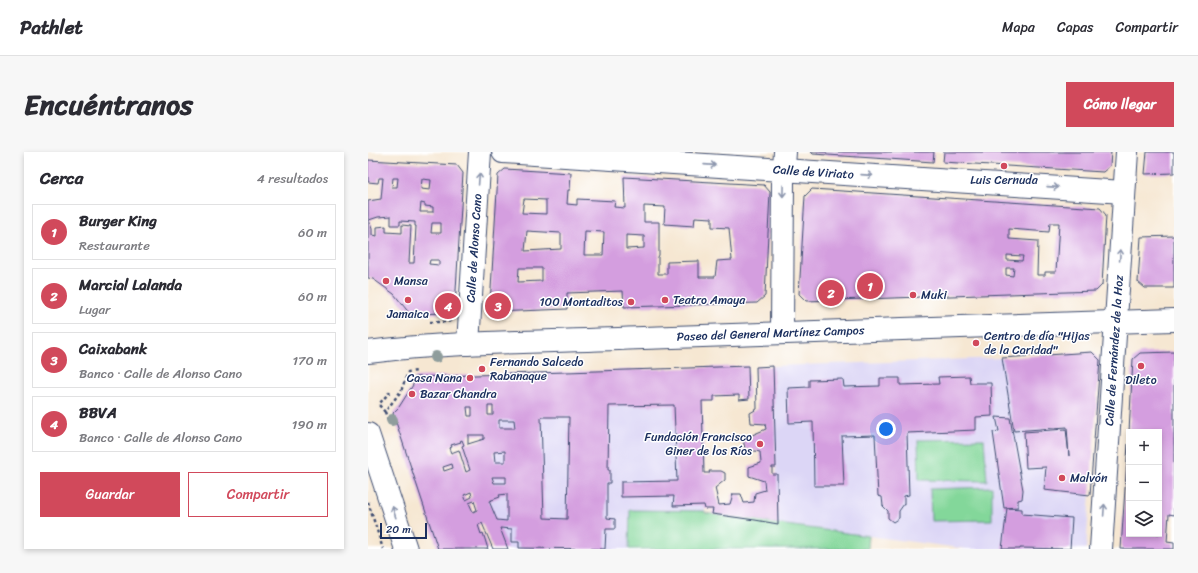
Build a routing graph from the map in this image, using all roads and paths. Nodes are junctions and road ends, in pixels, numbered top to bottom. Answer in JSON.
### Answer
{"nodes":[{"id":1,"x":480,"y":152,"type":"edge"},
{"id":2,"x":503,"y":152,"type":"edge"},
{"id":3,"x":1127,"y":152,"type":"edge"},
{"id":4,"x":784,"y":161,"type":"edge"},
{"id":5,"x":1124,"y":192,"type":"junction"},
{"id":6,"x":1174,"y":320,"type":"edge"},
{"id":7,"x":430,"y":322,"type":"dead end"},
{"id":8,"x":448,"y":322,"type":"dead end"},
{"id":9,"x":1116,"y":322,"type":"junction"},
{"id":10,"x":782,"y":332,"type":"junction"},
{"id":11,"x":468,"y":344,"type":"junction"},
{"id":12,"x":368,"y":352,"type":"edge"},
{"id":13,"x":418,"y":371,"type":"dead end"},
{"id":14,"x":391,"y":390,"type":"dead end"},
{"id":15,"x":385,"y":412,"type":"junction"},
{"id":16,"x":388,"y":420,"type":"dead end"},
{"id":17,"x":368,"y":434,"type":"edge"},
{"id":18,"x":368,"y":502,"type":"edge"},
{"id":19,"x":383,"y":549,"type":"edge"},
{"id":20,"x":406,"y":549,"type":"edge"},
{"id":21,"x":1101,"y":549,"type":"edge"}],
"edges":[{"from":11,"to":1,"type":"street","name":"Calle de Alonso Cano","one_way":true},
{"from":2,"to":4,"type":"street","name":"Calle de Viriato","one_way":true},
{"from":3,"to":5,"type":"street","name":"Calle de Fernández de la Hoz"},
{"from":4,"to":5,"type":"street","name":"Calle de Viriato","one_way":true},
{"from":4,"to":10,"type":"street","one_way":true},
{"from":9,"to":5,"type":"street","name":"Calle de Fernández de la Hoz","one_way":true},
{"from":6,"to":9,"type":"street","name":"Paseo del General Martínez Campos"},
{"from":7,"to":8,"type":"path"},
{"from":9,"to":10,"type":"street","name":"Paseo del General Martínez Campos"},
{"from":21,"to":9,"type":"street","name":"Calle de Fernández de la Hoz","one_way":true},
{"from":10,"to":11,"type":"street","name":"Paseo del General Martínez Campos"},
{"from":11,"to":12,"type":"street","name":"Paseo del General Martínez Campos"},
{"from":13,"to":15,"type":"path"},
{"from":14,"to":15,"type":"path"},
{"from":15,"to":16,"type":"path"},
{"from":20,"to":17,"type":"street","one_way":true},
{"from":18,"to":19,"type":"path"}]}
